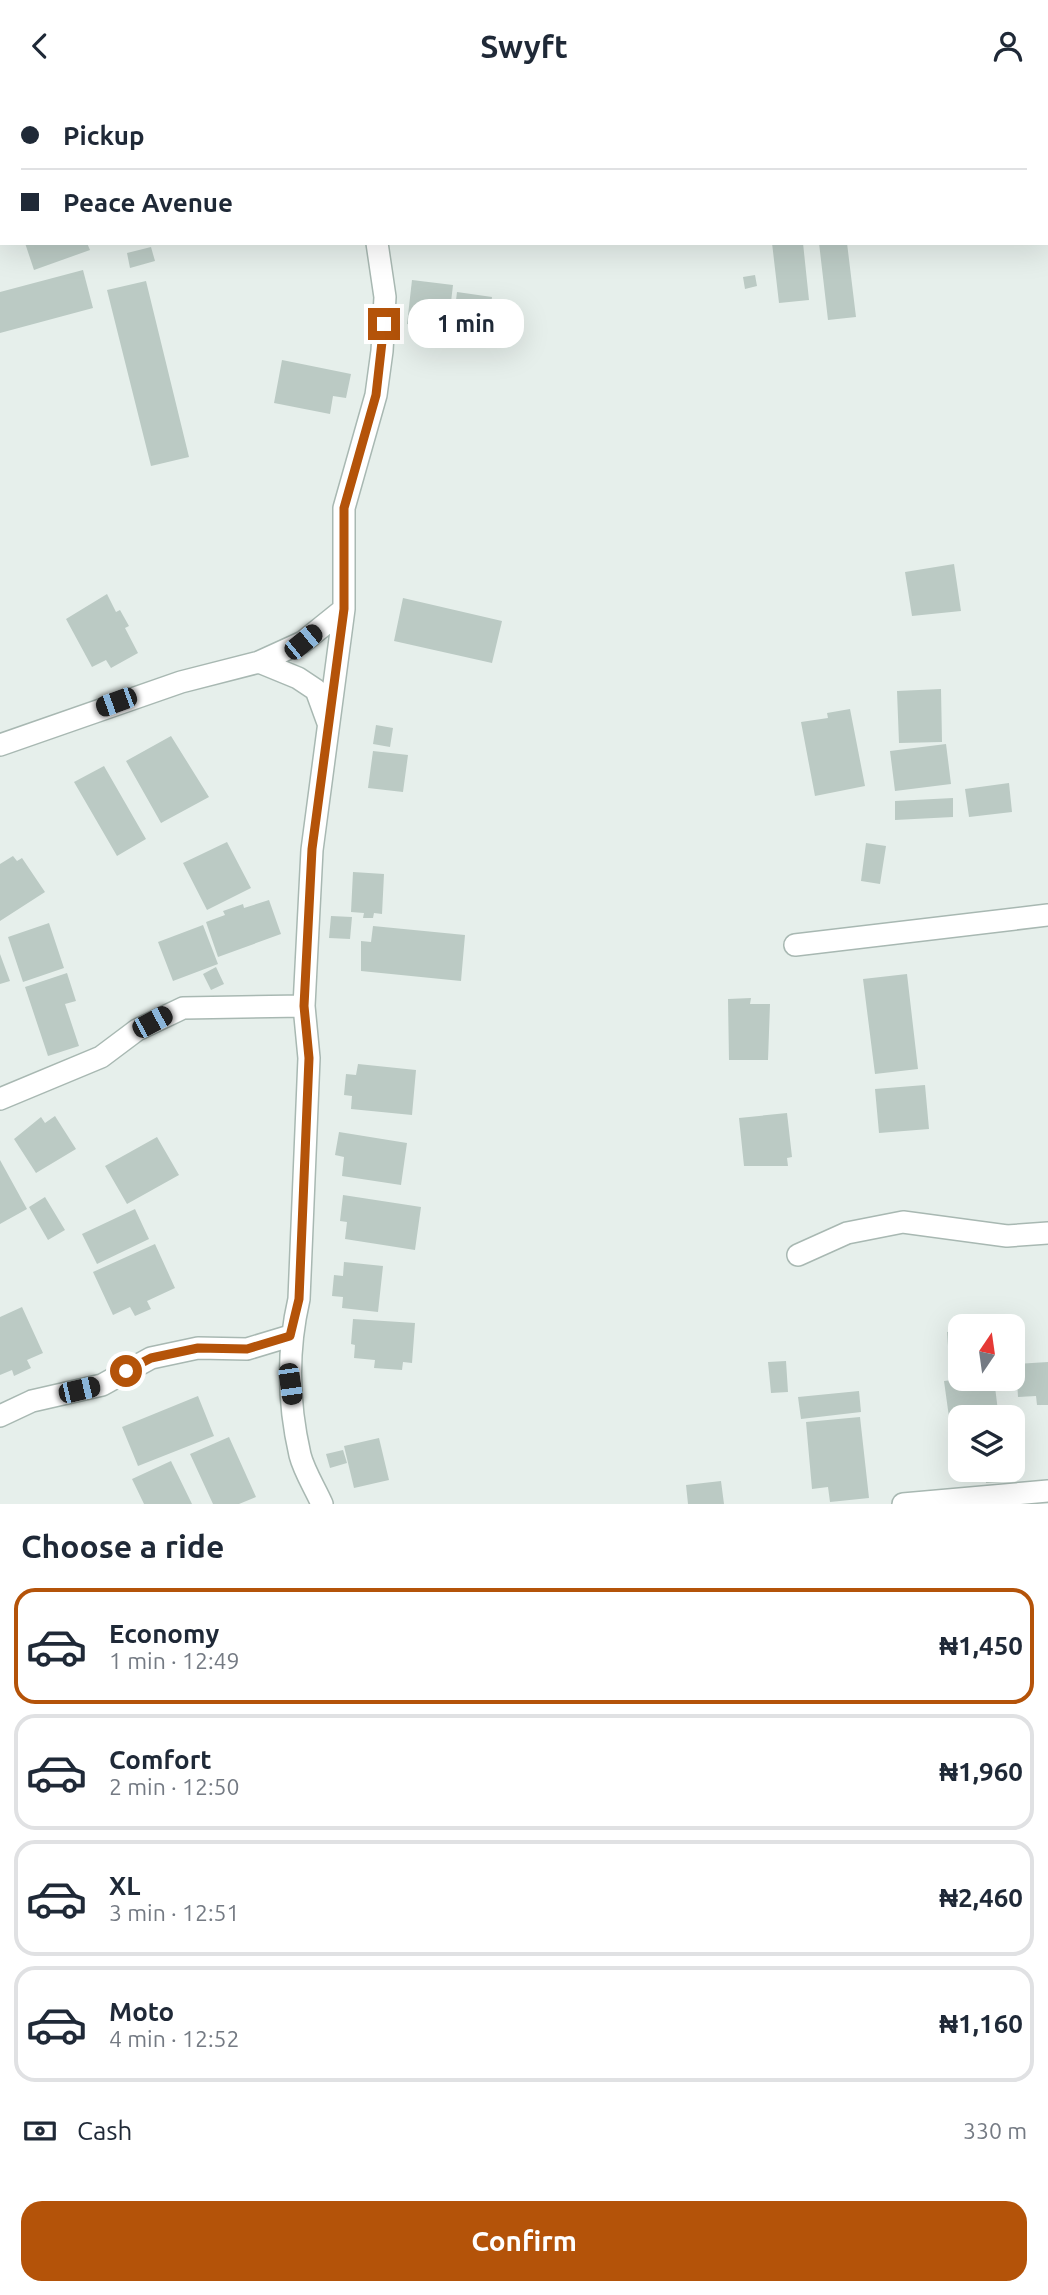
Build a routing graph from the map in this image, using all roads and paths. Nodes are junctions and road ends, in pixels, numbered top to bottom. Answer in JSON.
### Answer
{"nodes":[{"id":1,"x":377,"y":245,"type":"edge"},
{"id":2,"x":344,"y":609,"type":"junction"},
{"id":3,"x":259,"y":662,"type":"junction"},
{"id":4,"x":328,"y":723,"type":"junction"},
{"id":5,"x":0,"y":745,"type":"edge"},
{"id":6,"x":1048,"y":915,"type":"edge"},
{"id":7,"x":795,"y":945,"type":"dead end"},
{"id":8,"x":304,"y":1006,"type":"junction"},
{"id":9,"x":0,"y":1099,"type":"edge"},
{"id":10,"x":1048,"y":1233,"type":"edge"},
{"id":11,"x":798,"y":1255,"type":"dead end"},
{"id":12,"x":290,"y":1336,"type":"junction"},
{"id":13,"x":0,"y":1416,"type":"edge"},
{"id":14,"x":1048,"y":1491,"type":"edge"},
{"id":15,"x":322,"y":1504,"type":"edge"},
{"id":16,"x":908,"y":1504,"type":"edge"}],
"edges":[{"from":1,"to":2,"type":"street"},
{"from":2,"to":3,"type":"street"},
{"from":2,"to":4,"type":"street"},
{"from":3,"to":4,"type":"street"},
{"from":3,"to":5,"type":"street"},
{"from":4,"to":8,"type":"street"},
{"from":6,"to":7,"type":"street"},
{"from":8,"to":9,"type":"street"},
{"from":8,"to":12,"type":"street"},
{"from":10,"to":11,"type":"street"},
{"from":12,"to":13,"type":"street"},
{"from":12,"to":15,"type":"street"},
{"from":14,"to":16,"type":"street"}]}
